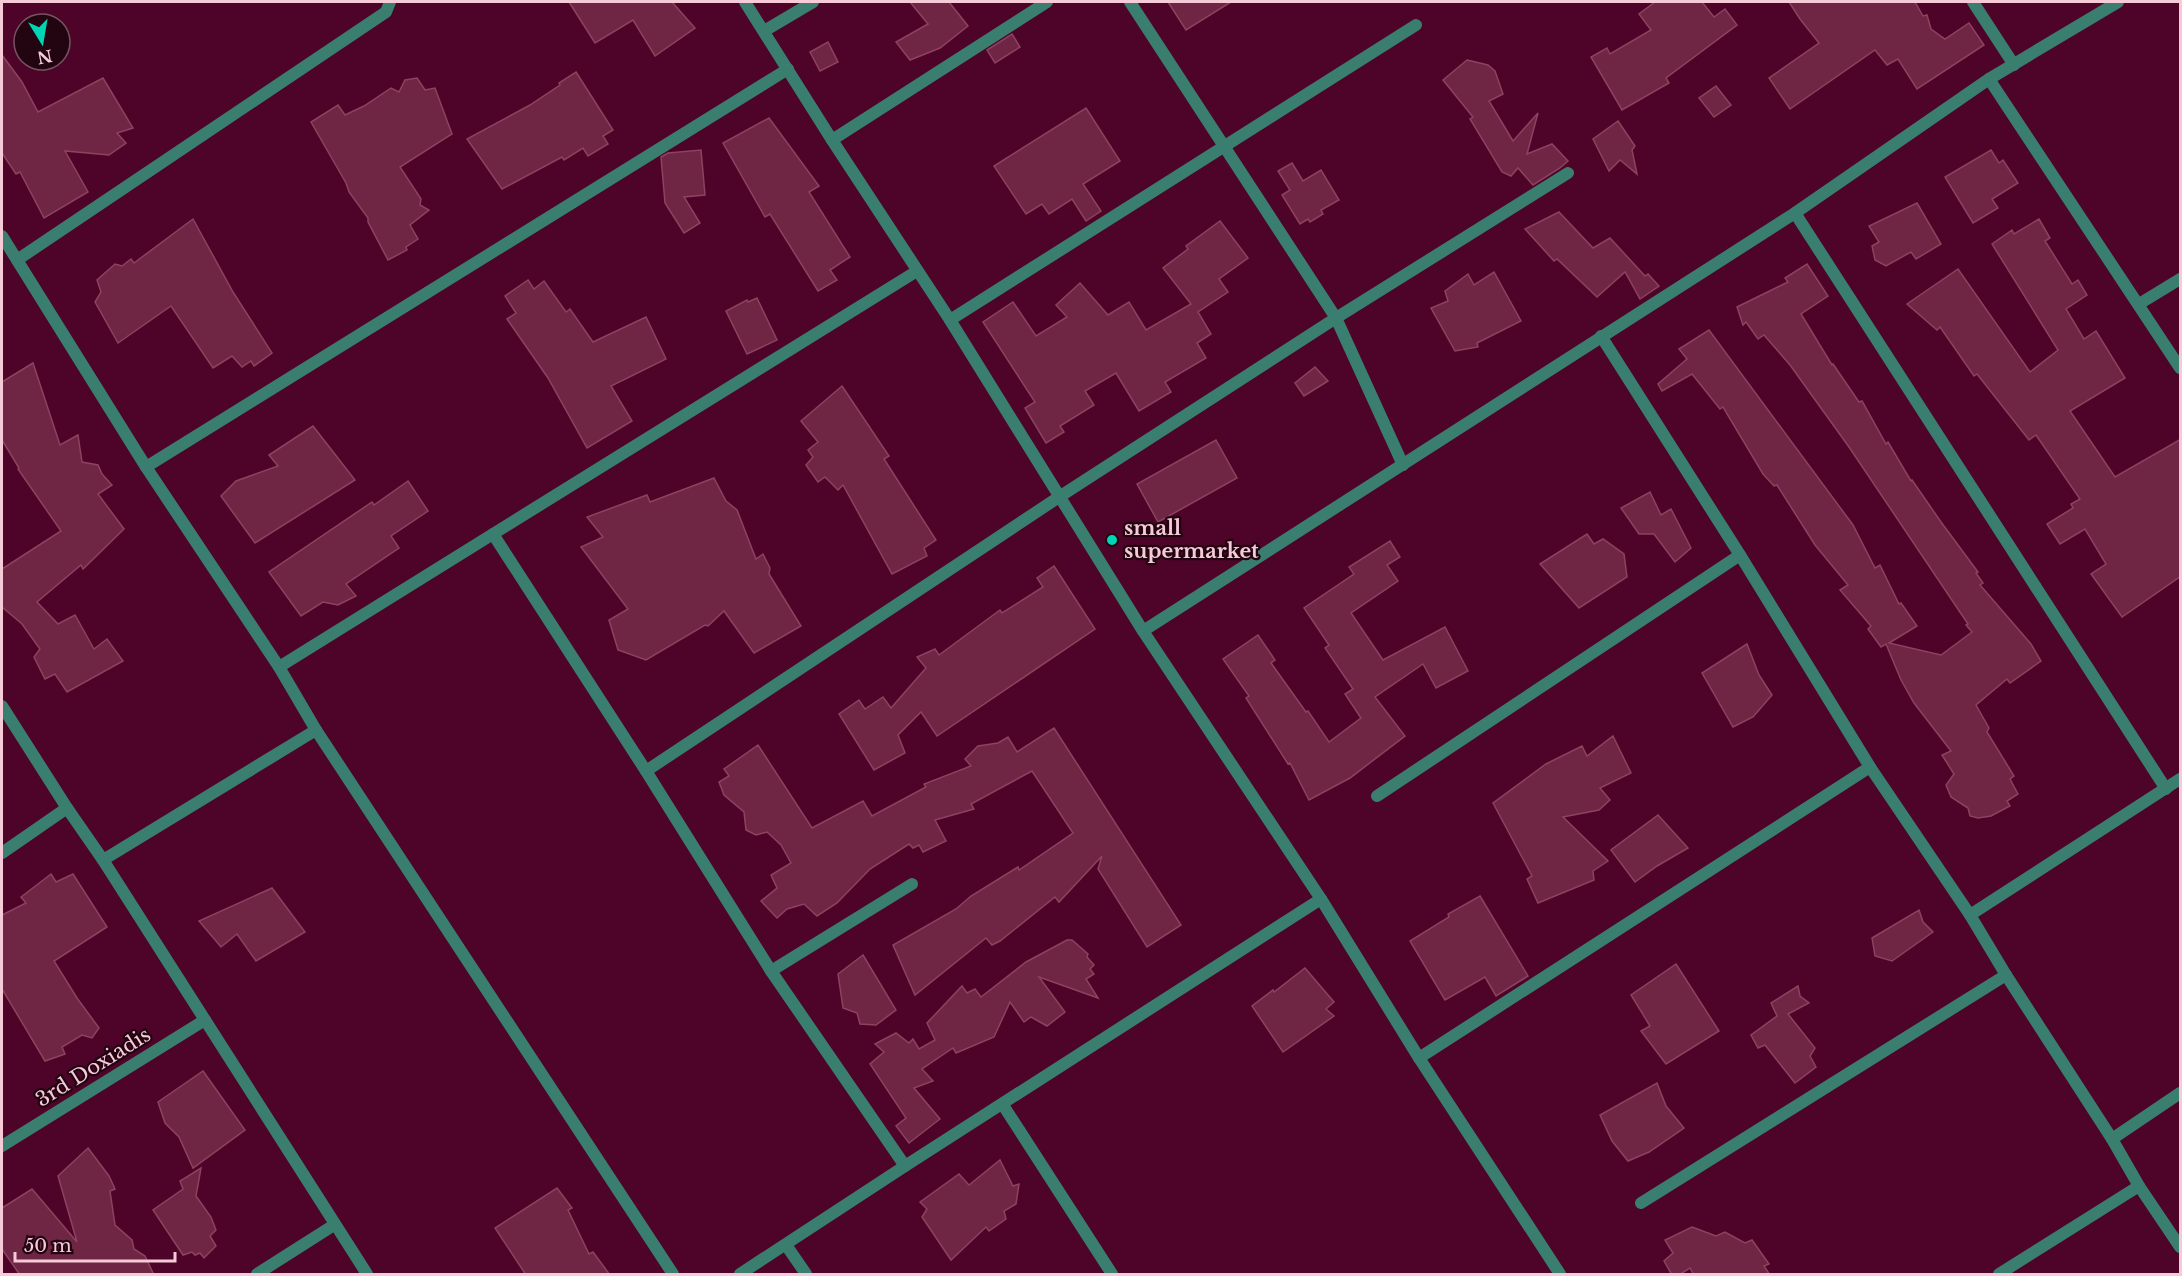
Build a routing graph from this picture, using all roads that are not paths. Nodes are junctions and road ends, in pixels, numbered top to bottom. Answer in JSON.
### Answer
{"nodes":[{"id":1,"x":390,"y":2,"type":"edge"},
{"id":2,"x":745,"y":2,"type":"edge"},
{"id":3,"x":813,"y":2,"type":"edge"},
{"id":4,"x":1047,"y":2,"type":"edge"},
{"id":5,"x":1130,"y":2,"type":"edge"},
{"id":6,"x":1973,"y":2,"type":"edge"},
{"id":7,"x":2118,"y":2,"type":"edge"},
{"id":8,"x":1416,"y":25,"type":"dead end"},
{"id":9,"x":764,"y":31,"type":"junction"},
{"id":10,"x":2014,"y":65,"type":"junction"},
{"id":11,"x":788,"y":69,"type":"junction"},
{"id":12,"x":1989,"y":79,"type":"junction"},
{"id":13,"x":832,"y":140,"type":"junction"},
{"id":14,"x":1224,"y":146,"type":"junction"},
{"id":15,"x":1568,"y":173,"type":"dead end"},
{"id":16,"x":1795,"y":213,"type":"junction"},
{"id":17,"x":2,"y":236,"type":"edge"},
{"id":18,"x":17,"y":260,"type":"junction"},
{"id":19,"x":917,"y":271,"type":"junction"},
{"id":20,"x":2181,"y":279,"type":"edge"},
{"id":21,"x":2139,"y":304,"type":"junction"},
{"id":22,"x":1336,"y":318,"type":"junction"},
{"id":23,"x":950,"y":320,"type":"junction"},
{"id":24,"x":1601,"y":336,"type":"junction"},
{"id":25,"x":2181,"y":369,"type":"edge"},
{"id":26,"x":1403,"y":465,"type":"junction"},
{"id":27,"x":147,"y":467,"type":"junction"},
{"id":28,"x":1059,"y":497,"type":"junction"},
{"id":29,"x":492,"y":534,"type":"junction"},
{"id":30,"x":1740,"y":555,"type":"junction"},
{"id":31,"x":1143,"y":631,"type":"junction"},
{"id":32,"x":279,"y":667,"type":"junction"},
{"id":33,"x":2,"y":706,"type":"edge"},
{"id":34,"x":316,"y":730,"type":"junction"},
{"id":35,"x":1870,"y":767,"type":"junction"},
{"id":36,"x":646,"y":771,"type":"junction"},
{"id":37,"x":2181,"y":779,"type":"edge"},
{"id":38,"x":2166,"y":789,"type":"junction"},
{"id":39,"x":1377,"y":796,"type":"dead end"},
{"id":40,"x":67,"y":808,"type":"junction"},
{"id":41,"x":2,"y":852,"type":"edge"},
{"id":42,"x":104,"y":860,"type":"junction"},
{"id":43,"x":912,"y":884,"type":"dead end"},
{"id":44,"x":1321,"y":899,"type":"junction"},
{"id":45,"x":1970,"y":915,"type":"junction"},
{"id":46,"x":771,"y":971,"type":"junction"},
{"id":47,"x":2006,"y":975,"type":"junction"},
{"id":48,"x":205,"y":1020,"type":"junction"},
{"id":49,"x":1419,"y":1058,"type":"junction"},
{"id":50,"x":2181,"y":1093,"type":"edge"},
{"id":51,"x":1003,"y":1105,"type":"junction"},
{"id":52,"x":2112,"y":1138,"type":"junction"},
{"id":53,"x":2,"y":1146,"type":"edge"},
{"id":54,"x":905,"y":1166,"type":"junction"},
{"id":55,"x":2139,"y":1186,"type":"junction"},
{"id":56,"x":1641,"y":1203,"type":"dead end"},
{"id":57,"x":334,"y":1225,"type":"junction"},
{"id":58,"x":786,"y":1245,"type":"junction"},
{"id":59,"x":2181,"y":1247,"type":"edge"},
{"id":60,"x":257,"y":1275,"type":"edge"},
{"id":61,"x":367,"y":1275,"type":"edge"},
{"id":62,"x":673,"y":1275,"type":"edge"},
{"id":63,"x":740,"y":1275,"type":"edge"},
{"id":64,"x":806,"y":1275,"type":"edge"},
{"id":65,"x":1112,"y":1275,"type":"edge"},
{"id":66,"x":1560,"y":1275,"type":"edge"},
{"id":67,"x":1999,"y":1275,"type":"edge"}],
"edges":[{"from":1,"to":18,"type":"street"},
{"from":2,"to":9,"type":"street"},
{"from":3,"to":9,"type":"street"},
{"from":4,"to":13,"type":"street"},
{"from":5,"to":14,"type":"street"},
{"from":6,"to":10,"type":"street"},
{"from":7,"to":10,"type":"street"},
{"from":8,"to":14,"type":"street"},
{"from":9,"to":11,"type":"street"},
{"from":10,"to":12,"type":"street"},
{"from":11,"to":13,"type":"street"},
{"from":11,"to":27,"type":"street"},
{"from":12,"to":16,"type":"street"},
{"from":12,"to":21,"type":"street"},
{"from":13,"to":19,"type":"street"},
{"from":14,"to":22,"type":"street"},
{"from":14,"to":23,"type":"street"},
{"from":15,"to":22,"type":"street"},
{"from":16,"to":24,"type":"street"},
{"from":16,"to":38,"type":"street"},
{"from":17,"to":18,"type":"street"},
{"from":18,"to":27,"type":"street"},
{"from":19,"to":23,"type":"street"},
{"from":19,"to":29,"type":"street"},
{"from":20,"to":21,"type":"street"},
{"from":21,"to":25,"type":"street"},
{"from":22,"to":26,"type":"street"},
{"from":22,"to":28,"type":"street"},
{"from":23,"to":28,"type":"street"},
{"from":24,"to":26,"type":"street"},
{"from":24,"to":30,"type":"street"},
{"from":26,"to":31,"type":"street"},
{"from":27,"to":32,"type":"street"},
{"from":28,"to":31,"type":"street"},
{"from":28,"to":36,"type":"street"},
{"from":29,"to":32,"type":"street"},
{"from":29,"to":36,"type":"street"},
{"from":30,"to":35,"type":"street"},
{"from":30,"to":39,"type":"street"},
{"from":31,"to":44,"type":"street"},
{"from":32,"to":34,"type":"street"},
{"from":33,"to":40,"type":"street"},
{"from":34,"to":42,"type":"street"},
{"from":34,"to":62,"type":"street"},
{"from":35,"to":45,"type":"street"},
{"from":35,"to":49,"type":"street"},
{"from":36,"to":46,"type":"street"},
{"from":37,"to":38,"type":"street"},
{"from":38,"to":45,"type":"street"},
{"from":40,"to":41,"type":"street"},
{"from":40,"to":42,"type":"street"},
{"from":42,"to":48,"type":"street"},
{"from":43,"to":46,"type":"street"},
{"from":44,"to":49,"type":"street"},
{"from":44,"to":51,"type":"street"},
{"from":45,"to":47,"type":"street"},
{"from":46,"to":54,"type":"street"},
{"from":47,"to":52,"type":"street"},
{"from":47,"to":56,"type":"street"},
{"from":48,"to":53,"type":"street","name":"3rd Doxiadis"},
{"from":48,"to":57,"type":"street"},
{"from":49,"to":66,"type":"street"},
{"from":50,"to":52,"type":"street"},
{"from":51,"to":54,"type":"street"},
{"from":51,"to":65,"type":"street"},
{"from":52,"to":55,"type":"street"},
{"from":54,"to":58,"type":"street"},
{"from":55,"to":59,"type":"street"},
{"from":55,"to":67,"type":"street"},
{"from":57,"to":60,"type":"street"},
{"from":57,"to":61,"type":"street"},
{"from":58,"to":63,"type":"street"},
{"from":58,"to":64,"type":"street"}]}
